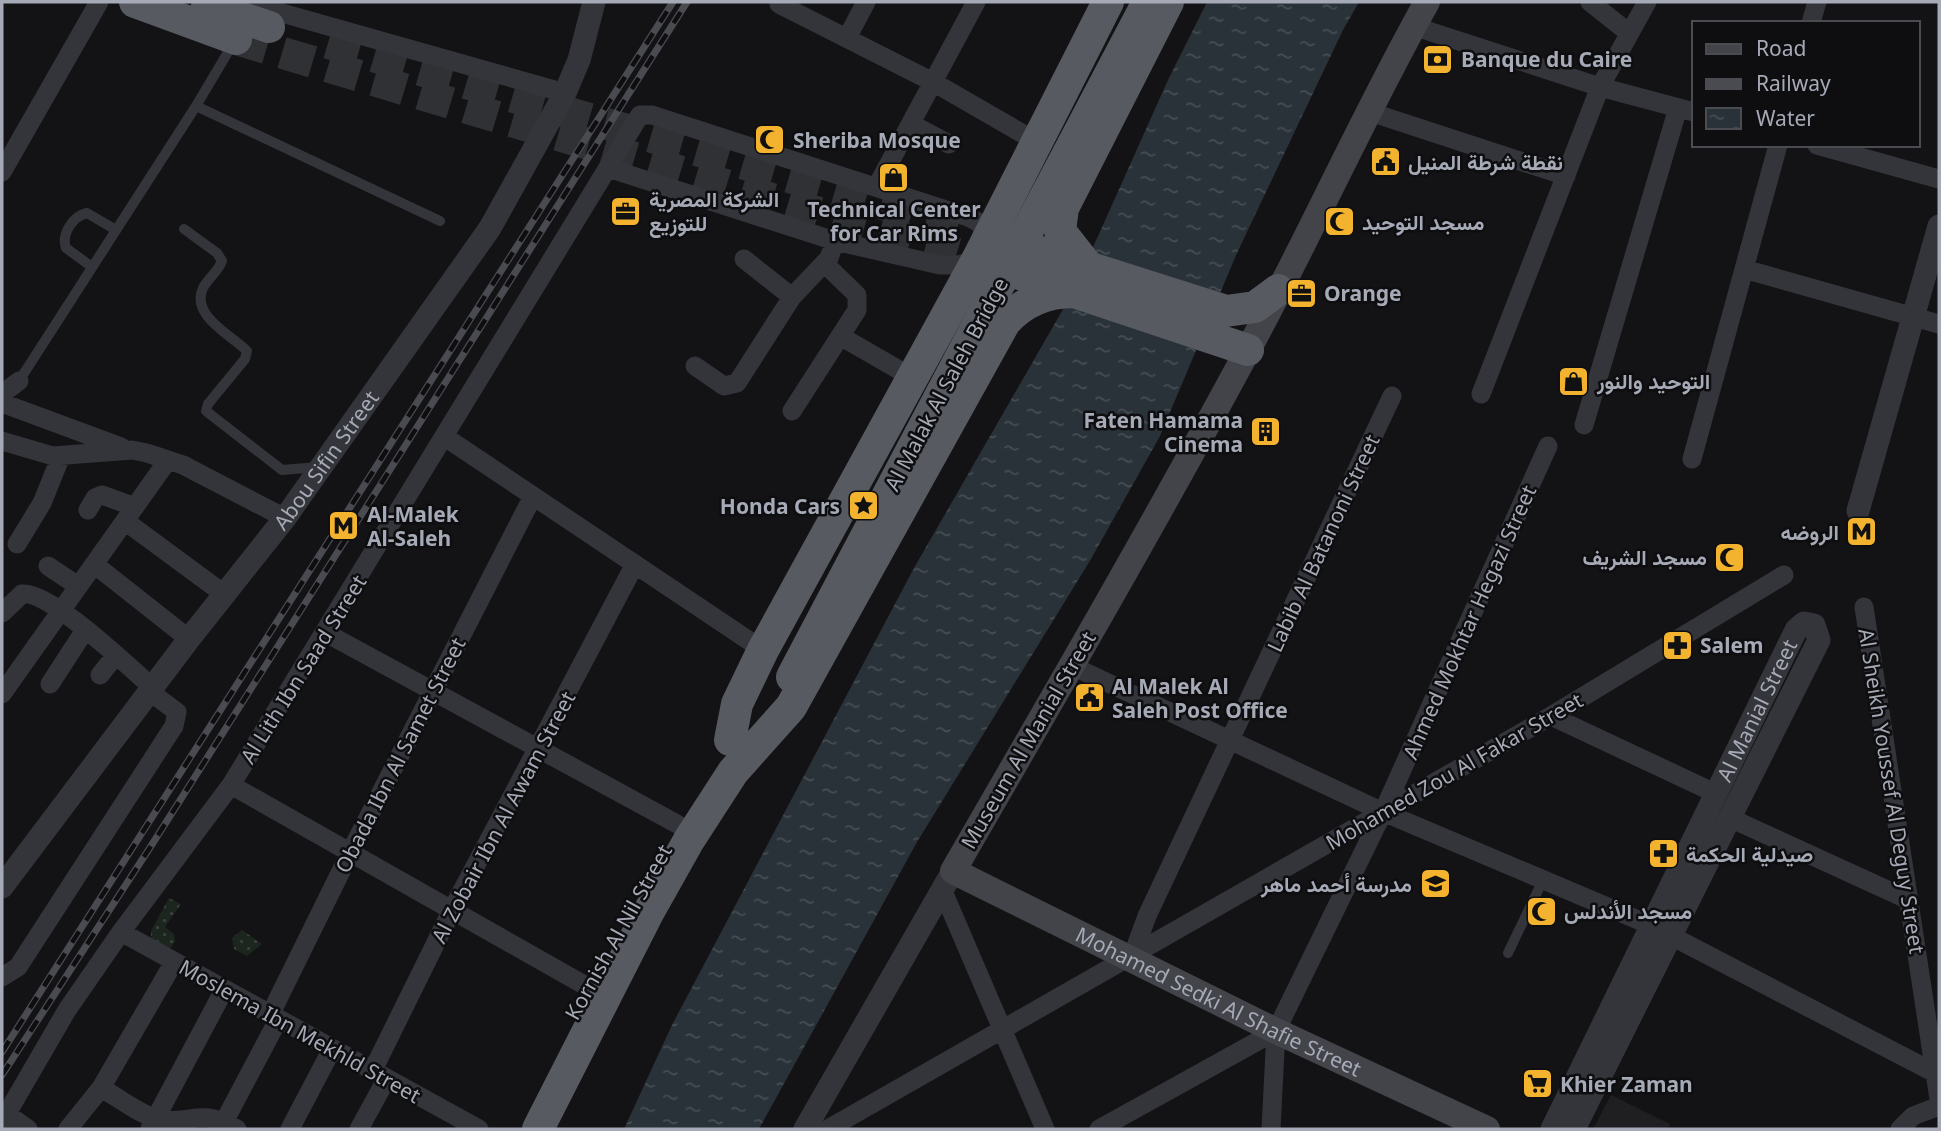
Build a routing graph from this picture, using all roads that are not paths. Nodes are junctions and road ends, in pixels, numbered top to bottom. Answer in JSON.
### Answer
{"nodes":[{"id":1,"x":99,"y":2,"type":"edge"},
{"id":2,"x":135,"y":2,"type":"edge"},
{"id":3,"x":195,"y":2,"type":"edge"},
{"id":4,"x":243,"y":2,"type":"edge"},
{"id":5,"x":594,"y":2,"type":"edge"},
{"id":6,"x":866,"y":2,"type":"edge"},
{"id":7,"x":976,"y":2,"type":"edge"},
{"id":8,"x":1108,"y":2,"type":"edge"},
{"id":9,"x":1127,"y":2,"type":"edge"},
{"id":10,"x":1148,"y":2,"type":"edge"},
{"id":11,"x":1168,"y":2,"type":"edge"},
{"id":12,"x":1427,"y":2,"type":"edge"},
{"id":13,"x":1590,"y":2,"type":"edge"},
{"id":14,"x":1647,"y":2,"type":"edge"},
{"id":15,"x":1817,"y":2,"type":"edge"},
{"id":16,"x":779,"y":4,"type":"edge"},
{"id":17,"x":276,"y":13,"type":"edge"},
{"id":18,"x":1812,"y":21,"type":"edge"},
{"id":19,"x":1413,"y":26,"type":"junction"},
{"id":20,"x":1629,"y":33,"type":"junction"},
{"id":21,"x":236,"y":38,"type":"joint"},
{"id":22,"x":847,"y":38,"type":"junction"},
{"id":23,"x":933,"y":82,"type":"junction"},
{"id":24,"x":1600,"y":87,"type":"junction"},
{"id":25,"x":565,"y":93,"type":"junction"},
{"id":26,"x":196,"y":106,"type":"junction"},
{"id":27,"x":1686,"y":110,"type":"edge"},
{"id":28,"x":1367,"y":111,"type":"junction"},
{"id":29,"x":911,"y":124,"type":"junction"},
{"id":30,"x":1038,"y":142,"type":"junction"},
{"id":31,"x":949,"y":144,"type":"dead end"},
{"id":32,"x":8,"y":145,"type":"edge"},
{"id":33,"x":1777,"y":147,"type":"edge"},
{"id":34,"x":1824,"y":147,"type":"edge"},
{"id":35,"x":1083,"y":167,"type":"junction"},
{"id":36,"x":608,"y":168,"type":"junction"},
{"id":37,"x":2,"y":172,"type":"edge"},
{"id":38,"x":1566,"y":176,"type":"junction"},
{"id":39,"x":1939,"y":179,"type":"edge"},
{"id":40,"x":877,"y":186,"type":"junction"},
{"id":41,"x":440,"y":221,"type":"dead end"},
{"id":42,"x":1939,"y":226,"type":"edge"},
{"id":43,"x":184,"y":229,"type":"dead end"},
{"id":44,"x":116,"y":230,"type":"junction"},
{"id":45,"x":835,"y":241,"type":"junction"},
{"id":46,"x":983,"y":248,"type":"junction"},
{"id":47,"x":744,"y":259,"type":"dead end"},
{"id":48,"x":824,"y":263,"type":"junction"},
{"id":49,"x":92,"y":267,"type":"junction"},
{"id":50,"x":1744,"y":269,"type":"junction"},
{"id":51,"x":1062,"y":278,"type":"junction"},
{"id":52,"x":1278,"y":290,"type":"joint"},
{"id":53,"x":792,"y":297,"type":"junction"},
{"id":54,"x":1913,"y":316,"type":"junction"},
{"id":55,"x":1939,"y":324,"type":"edge"},
{"id":56,"x":1224,"y":329,"type":"junction"},
{"id":57,"x":840,"y":336,"type":"junction"},
{"id":58,"x":920,"y":365,"type":"junction"},
{"id":59,"x":695,"y":366,"type":"dead end"},
{"id":60,"x":976,"y":375,"type":"junction"},
{"id":61,"x":19,"y":381,"type":"joint"},
{"id":62,"x":2,"y":394,"type":"edge"},
{"id":63,"x":1480,"y":394,"type":"dead end"},
{"id":64,"x":1392,"y":396,"type":"dead end"},
{"id":65,"x":2,"y":403,"type":"edge"},
{"id":66,"x":792,"y":411,"type":"dead end"},
{"id":67,"x":1584,"y":425,"type":"dead end"},
{"id":68,"x":446,"y":437,"type":"junction"},
{"id":69,"x":2,"y":441,"type":"edge"},
{"id":70,"x":1548,"y":446,"type":"dead end"},
{"id":71,"x":132,"y":450,"type":"junction"},
{"id":72,"x":61,"y":456,"type":"junction"},
{"id":73,"x":1692,"y":459,"type":"dead end"},
{"id":74,"x":168,"y":460,"type":"junction"},
{"id":75,"x":323,"y":466,"type":"junction"},
{"id":76,"x":533,"y":496,"type":"junction"},
{"id":77,"x":88,"y":510,"type":"dead end"},
{"id":78,"x":1858,"y":510,"type":"dead end"},
{"id":79,"x":130,"y":514,"type":"junction"},
{"id":80,"x":285,"y":518,"type":"junction"},
{"id":81,"x":17,"y":544,"type":"dead end"},
{"id":82,"x":94,"y":564,"type":"junction"},
{"id":83,"x":635,"y":564,"type":"junction"},
{"id":84,"x":48,"y":566,"type":"dead end"},
{"id":85,"x":1784,"y":575,"type":"dead end"},
{"id":86,"x":78,"y":586,"type":"junction"},
{"id":87,"x":224,"y":594,"type":"junction"},
{"id":88,"x":1864,"y":607,"type":"dead end"},
{"id":89,"x":61,"y":610,"type":"junction"},
{"id":90,"x":2,"y":613,"type":"edge"},
{"id":91,"x":85,"y":630,"type":"junction"},
{"id":92,"x":326,"y":634,"type":"junction"},
{"id":93,"x":188,"y":639,"type":"junction"},
{"id":94,"x":763,"y":650,"type":"junction"},
{"id":95,"x":115,"y":656,"type":"junction"},
{"id":96,"x":1072,"y":666,"type":"junction"},
{"id":97,"x":100,"y":675,"type":"dead end"},
{"id":98,"x":50,"y":684,"type":"dead end"},
{"id":99,"x":151,"y":689,"type":"junction"},
{"id":100,"x":434,"y":692,"type":"junction"},
{"id":101,"x":2,"y":694,"type":"edge"},
{"id":102,"x":1551,"y":716,"type":"junction"},
{"id":103,"x":1231,"y":740,"type":"junction"},
{"id":104,"x":539,"y":749,"type":"junction"},
{"id":105,"x":735,"y":752,"type":"junction"},
{"id":106,"x":231,"y":785,"type":"junction"},
{"id":107,"x":1717,"y":794,"type":"junction"},
{"id":108,"x":1384,"y":812,"type":"junction"},
{"id":109,"x":1730,"y":818,"type":"junction"},
{"id":110,"x":677,"y":824,"type":"junction"},
{"id":111,"x":350,"y":853,"type":"junction"},
{"id":112,"x":5,"y":875,"type":"edge"},
{"id":113,"x":947,"y":880,"type":"junction"},
{"id":114,"x":1544,"y":880,"type":"junction"},
{"id":115,"x":1909,"y":900,"type":"junction"},
{"id":116,"x":452,"y":910,"type":"junction"},
{"id":117,"x":1661,"y":931,"type":"junction"},
{"id":118,"x":121,"y":932,"type":"junction"},
{"id":119,"x":1508,"y":953,"type":"dead end"},
{"id":120,"x":1132,"y":957,"type":"junction"},
{"id":121,"x":174,"y":962,"type":"junction"},
{"id":122,"x":2,"y":977,"type":"edge"},
{"id":123,"x":586,"y":986,"type":"junction"},
{"id":124,"x":224,"y":990,"type":"junction"},
{"id":125,"x":274,"y":1017,"type":"junction"},
{"id":126,"x":1002,"y":1030,"type":"junction"},
{"id":127,"x":1276,"y":1031,"type":"junction"},
{"id":128,"x":332,"y":1049,"type":"junction"},
{"id":129,"x":1937,"y":1071,"type":"edge"},
{"id":130,"x":380,"y":1074,"type":"junction"},
{"id":131,"x":101,"y":1088,"type":"junction"},
{"id":132,"x":1939,"y":1099,"type":"edge"},
{"id":133,"x":1939,"y":1106,"type":"edge"},
{"id":134,"x":4,"y":1118,"type":"edge"},
{"id":135,"x":153,"y":1124,"type":"edge"},
{"id":136,"x":230,"y":1125,"type":"edge"},
{"id":137,"x":28,"y":1129,"type":"edge"},
{"id":138,"x":68,"y":1129,"type":"edge"},
{"id":139,"x":290,"y":1129,"type":"edge"},
{"id":140,"x":359,"y":1129,"type":"edge"},
{"id":141,"x":479,"y":1129,"type":"edge"},
{"id":142,"x":516,"y":1129,"type":"edge"},
{"id":143,"x":538,"y":1129,"type":"edge"},
{"id":144,"x":805,"y":1129,"type":"edge"},
{"id":145,"x":828,"y":1129,"type":"edge"},
{"id":146,"x":1045,"y":1129,"type":"edge"},
{"id":147,"x":1099,"y":1129,"type":"edge"},
{"id":148,"x":1271,"y":1129,"type":"edge"},
{"id":149,"x":1487,"y":1129,"type":"edge"},
{"id":150,"x":1552,"y":1129,"type":"edge"},
{"id":151,"x":1574,"y":1129,"type":"edge"},
{"id":152,"x":1900,"y":1129,"type":"edge"}],
"edges":[{"from":1,"to":32,"type":"street"},
{"from":2,"to":21,"type":"highway"},
{"from":3,"to":17,"type":"highway"},
{"from":4,"to":17,"type":"street"},
{"from":5,"to":25,"type":"street","name":"Abou Sifin Street"},
{"from":6,"to":22,"type":"street"},
{"from":7,"to":23,"type":"street"},
{"from":8,"to":30,"type":"highway"},
{"from":9,"to":105,"type":"highway","name":"Al Malak Al Saleh Bridge"},
{"from":10,"to":105,"type":"highway","name":"Al Malak Al Saleh Bridge","bridge":true},
{"from":11,"to":35,"type":"highway"},
{"from":12,"to":19,"type":"main road"},
{"from":13,"to":20,"type":"street"},
{"from":14,"to":20,"type":"street"},
{"from":15,"to":18,"type":"street"},
{"from":16,"to":22,"type":"street"},
{"from":17,"to":25,"type":"street"},
{"from":19,"to":24,"type":"street"},
{"from":19,"to":28,"type":"main road"},
{"from":20,"to":24,"type":"street"},
{"from":21,"to":26,"type":"lane"},
{"from":22,"to":23,"type":"street"},
{"from":23,"to":29,"type":"street"},
{"from":23,"to":30,"type":"street"},
{"from":24,"to":27,"type":"street"},
{"from":24,"to":38,"type":"street"},
{"from":25,"to":75,"type":"street","name":"Abou Sifin Street"},
{"from":26,"to":41,"type":"lane"},
{"from":26,"to":44,"type":"lane"},
{"from":27,"to":67,"type":"street"},
{"from":28,"to":38,"type":"street"},
{"from":28,"to":52,"type":"main road"},
{"from":29,"to":31,"type":"street"},
{"from":29,"to":40,"type":"street"},
{"from":30,"to":35,"type":"highway"},
{"from":30,"to":46,"type":"highway"},
{"from":32,"to":37,"type":"street"},
{"from":33,"to":50,"type":"street"},
{"from":34,"to":39,"type":"street"},
{"from":35,"to":51,"type":"highway"},
{"from":36,"to":40,"type":"street","name":"Al Lith Ibn Saad Street"},
{"from":36,"to":45,"type":"street"},
{"from":36,"to":68,"type":"street","name":"Al Lith Ibn Saad Street"},
{"from":38,"to":63,"type":"street"},
{"from":40,"to":46,"type":"street"},
{"from":42,"to":54,"type":"street"},
{"from":43,"to":75,"type":"lane"},
{"from":44,"to":49,"type":"lane"},
{"from":44,"to":49,"type":"lane"},
{"from":45,"to":46,"type":"street"},
{"from":45,"to":48,"type":"street"},
{"from":46,"to":51,"type":"highway"},
{"from":46,"to":51,"type":"highway"},
{"from":46,"to":58,"type":"highway"},
{"from":47,"to":53,"type":"street"},
{"from":48,"to":53,"type":"street"},
{"from":48,"to":57,"type":"street"},
{"from":49,"to":61,"type":"lane"},
{"from":50,"to":54,"type":"street"},
{"from":50,"to":73,"type":"street"},
{"from":51,"to":56,"type":"highway"},
{"from":51,"to":60,"type":"highway"},
{"from":52,"to":56,"type":"highway"},
{"from":53,"to":59,"type":"street"},
{"from":54,"to":55,"type":"street"},
{"from":54,"to":78,"type":"street"},
{"from":56,"to":96,"type":"main road","name":"Museum Al Manial Street"},
{"from":57,"to":58,"type":"street"},
{"from":57,"to":66,"type":"street"},
{"from":58,"to":60,"type":"highway"},
{"from":58,"to":94,"type":"highway"},
{"from":60,"to":105,"type":"highway"},
{"from":61,"to":62,"type":"street"},
{"from":64,"to":103,"type":"street","name":"Labib Al Batanoni Street"},
{"from":65,"to":71,"type":"street"},
{"from":68,"to":76,"type":"street"},
{"from":68,"to":92,"type":"street","name":"Al Lith Ibn Saad Street"},
{"from":69,"to":72,"type":"street"},
{"from":70,"to":108,"type":"street","name":"Ahmed Mokhtar Hegazi Street"},
{"from":71,"to":72,"type":"street"},
{"from":71,"to":74,"type":"street"},
{"from":72,"to":81,"type":"street"},
{"from":74,"to":79,"type":"street"},
{"from":74,"to":80,"type":"street"},
{"from":75,"to":80,"type":"street","name":"Abou Sifin Street"},
{"from":76,"to":83,"type":"street"},
{"from":76,"to":100,"type":"street","name":"Obada Ibn Al Samet Street"},
{"from":77,"to":79,"type":"street"},
{"from":79,"to":82,"type":"street"},
{"from":79,"to":87,"type":"street"},
{"from":80,"to":87,"type":"street","name":"Abou Sifin Street"},
{"from":82,"to":86,"type":"street"},
{"from":82,"to":93,"type":"street"},
{"from":83,"to":94,"type":"street"},
{"from":83,"to":104,"type":"street","name":"Al Zobair Ibn Al Awam Street"},
{"from":84,"to":86,"type":"street"},
{"from":85,"to":102,"type":"street","name":"Mohamed Zou Al Fakar Street"},
{"from":86,"to":89,"type":"street"},
{"from":87,"to":93,"type":"street","name":"Abou Sifin Street"},
{"from":88,"to":115,"type":"street","name":"Al Sheikh Youssef Al Deguy Street"},
{"from":89,"to":90,"type":"street"},
{"from":89,"to":91,"type":"street"},
{"from":89,"to":101,"type":"street"},
{"from":91,"to":95,"type":"street"},
{"from":91,"to":98,"type":"street"},
{"from":92,"to":100,"type":"street"},
{"from":92,"to":106,"type":"street","name":"Al Lith Ibn Saad Street"},
{"from":93,"to":99,"type":"street","name":"Abou Sifin Street"},
{"from":94,"to":105,"type":"highway"},
{"from":95,"to":97,"type":"street"},
{"from":95,"to":99,"type":"street"},
{"from":96,"to":103,"type":"street"},
{"from":96,"to":113,"type":"main road","name":"Museum Al Manial Street"},
{"from":99,"to":112,"type":"street","name":"Abou Sifin Street"},
{"from":99,"to":122,"type":"street"},
{"from":100,"to":104,"type":"street"},
{"from":100,"to":111,"type":"street","name":"Obada Ibn Al Samet Street"},
{"from":102,"to":107,"type":"street"},
{"from":102,"to":108,"type":"street","name":"Mohamed Zou Al Fakar Street"},
{"from":103,"to":108,"type":"street"},
{"from":103,"to":120,"type":"street","name":"Labib Al Batanoni Street"},
{"from":104,"to":110,"type":"street"},
{"from":104,"to":116,"type":"street","name":"Al Zobair Ibn Al Awam Street"},
{"from":105,"to":110,"type":"highway","name":"Kornish Al Nil Street"},
{"from":105,"to":143,"type":"highway","name":"Kornish Al Nil Street"},
{"from":106,"to":111,"type":"street"},
{"from":106,"to":118,"type":"street","name":"Al Lith Ibn Saad Street"},
{"from":107,"to":109,"type":"street","name":"Al Manial Street"},
{"from":107,"to":117,"type":"street","name":"Al Manial Street"},
{"from":108,"to":114,"type":"street"},
{"from":108,"to":120,"type":"street","name":"Mohamed Zou Al Fakar Street"},
{"from":108,"to":127,"type":"street","name":"Ahmed Mokhtar Hegazi Street"},
{"from":109,"to":115,"type":"street"},
{"from":109,"to":117,"type":"street","name":"Al Manial Street"},
{"from":110,"to":123,"type":"highway","name":"Kornish Al Nil Street"},
{"from":111,"to":116,"type":"street"},
{"from":111,"to":125,"type":"street","name":"Obada Ibn Al Samet Street"},
{"from":113,"to":120,"type":"main road","name":"Mohamed Sedki Al Shafie Street"},
{"from":113,"to":126,"type":"street"},
{"from":113,"to":144,"type":"street","name":"Museum Al Manial Street"},
{"from":114,"to":117,"type":"street"},
{"from":114,"to":119,"type":"lane"},
{"from":115,"to":129,"type":"street","name":"Al Sheikh Youssef Al Deguy Street"},
{"from":116,"to":123,"type":"street"},
{"from":116,"to":130,"type":"street","name":"Al Zobair Ibn Al Awam Street"},
{"from":117,"to":129,"type":"street"},
{"from":117,"to":150,"type":"street","name":"Al Manial Street"},
{"from":117,"to":151,"type":"street","name":"Al Manial Street"},
{"from":118,"to":121,"type":"street","name":"Moslema Ibn Mekhld Street"},
{"from":118,"to":134,"type":"street","name":"Al Lith Ibn Saad Street"},
{"from":120,"to":126,"type":"street","name":"Mohamed Zou Al Fakar Street"},
{"from":120,"to":127,"type":"main road","name":"Mohamed Sedki Al Shafie Street"},
{"from":121,"to":124,"type":"street","name":"Moslema Ibn Mekhld Street"},
{"from":121,"to":131,"type":"street"},
{"from":123,"to":142,"type":"highway","name":"Kornish Al Nil Street"},
{"from":124,"to":125,"type":"street","name":"Moslema Ibn Mekhld Street"},
{"from":124,"to":135,"type":"street"},
{"from":125,"to":128,"type":"street","name":"Moslema Ibn Mekhld Street"},
{"from":125,"to":136,"type":"street","name":"Obada Ibn Al Samet Street"},
{"from":126,"to":145,"type":"street","name":"Mohamed Zou Al Fakar Street"},
{"from":126,"to":146,"type":"street"},
{"from":127,"to":147,"type":"street"},
{"from":127,"to":148,"type":"street"},
{"from":127,"to":149,"type":"main road","name":"Mohamed Sedki Al Shafie Street"},
{"from":128,"to":130,"type":"street","name":"Moslema Ibn Mekhld Street"},
{"from":128,"to":139,"type":"street"},
{"from":129,"to":132,"type":"street","name":"Al Sheikh Youssef Al Deguy Street"},
{"from":130,"to":140,"type":"street","name":"Al Zobair Ibn Al Awam Street"},
{"from":130,"to":141,"type":"street","name":"Moslema Ibn Mekhld Street"},
{"from":131,"to":135,"type":"street"},
{"from":131,"to":138,"type":"street"},
{"from":133,"to":152,"type":"street"},
{"from":134,"to":137,"type":"street"},
{"from":135,"to":136,"type":"street"}]}
